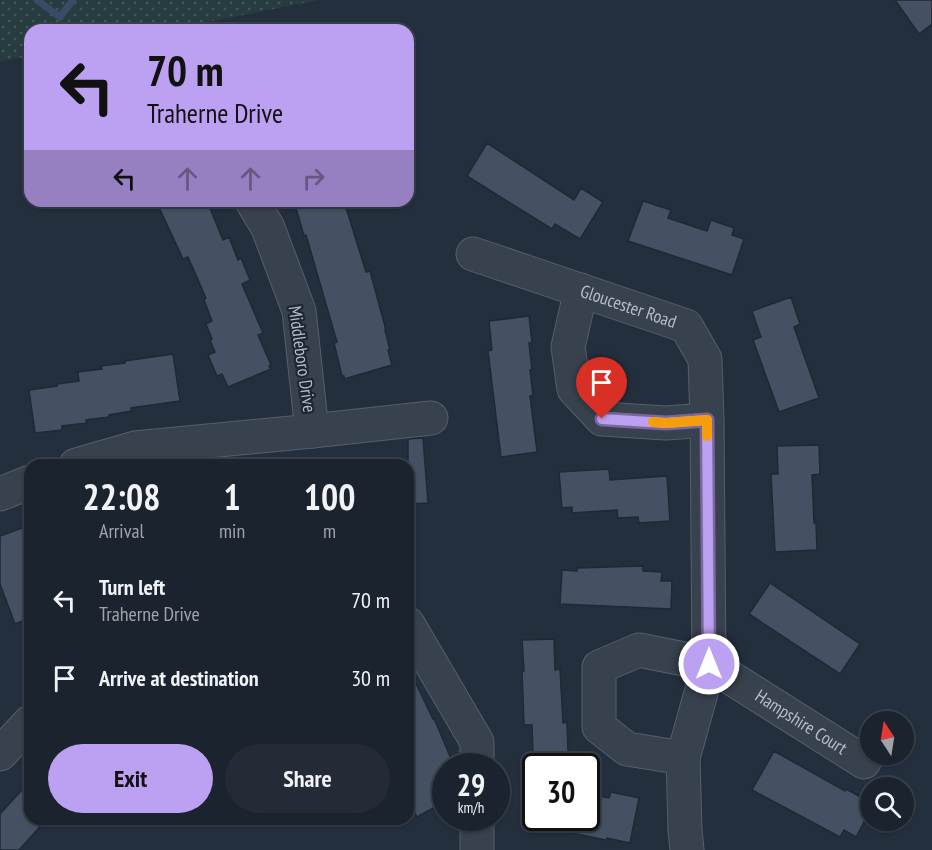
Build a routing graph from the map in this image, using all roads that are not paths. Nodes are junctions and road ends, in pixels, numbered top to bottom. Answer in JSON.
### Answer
{"nodes":[{"id":1,"x":256,"y":207,"type":"edge"},
{"id":2,"x":473,"y":254,"type":"dead end"},
{"id":3,"x":581,"y":290,"type":"junction"},
{"id":4,"x":430,"y":418,"type":"dead end"},
{"id":5,"x":707,"y":420,"type":"junction"},
{"id":6,"x":312,"y":431,"type":"junction"},
{"id":7,"x":97,"y":459,"type":"edge"},
{"id":8,"x":24,"y":484,"type":"edge"},
{"id":9,"x":0,"y":494,"type":"edge"},
{"id":10,"x":414,"y":634,"type":"edge"},
{"id":11,"x":709,"y":664,"type":"junction"},
{"id":12,"x":24,"y":728,"type":"edge"},
{"id":13,"x":477,"y":753,"type":"edge"},
{"id":14,"x":0,"y":754,"type":"edge"},
{"id":15,"x":683,"y":758,"type":"junction"},
{"id":16,"x":860,"y":759,"type":"edge"},
{"id":17,"x":477,"y":831,"type":"edge"},
{"id":18,"x":477,"y":850,"type":"edge"},
{"id":19,"x":687,"y":850,"type":"edge"}],
"edges":[{"from":1,"to":6,"type":"street","name":"Middleboro Drive"},
{"from":2,"to":3,"type":"street","name":"Gloucester Road"},
{"from":3,"to":5,"type":"street","name":"Gloucester Road"},
{"from":3,"to":5,"type":"street"},
{"from":4,"to":6,"type":"street"},
{"from":5,"to":11,"type":"street","name":"Gloucester Road"},
{"from":6,"to":7,"type":"street","name":"Middleboro Drive"},
{"from":8,"to":9,"type":"street"},
{"from":10,"to":13,"type":"street"},
{"from":11,"to":15,"type":"street","name":"Gloucester Road"},
{"from":11,"to":15,"type":"street"},
{"from":11,"to":16,"type":"street","name":"Hampshire Court"},
{"from":12,"to":14,"type":"street"},
{"from":15,"to":19,"type":"street","name":"Gloucester Road"},
{"from":17,"to":18,"type":"street"}]}
